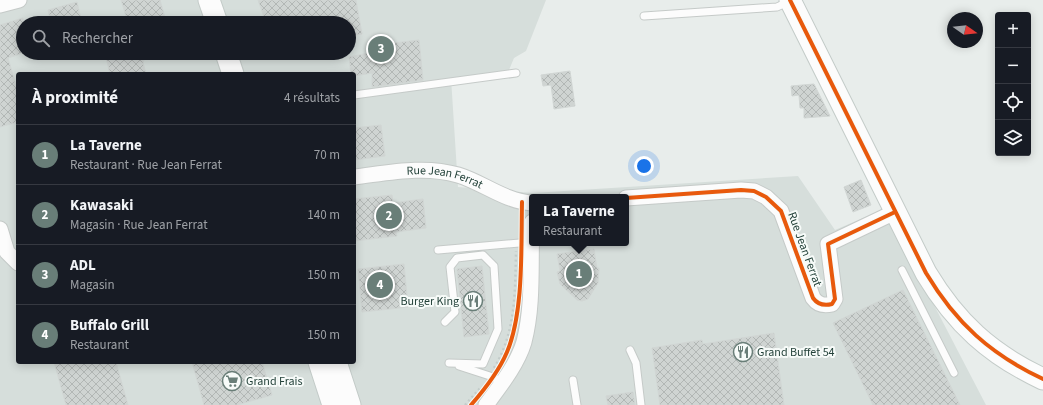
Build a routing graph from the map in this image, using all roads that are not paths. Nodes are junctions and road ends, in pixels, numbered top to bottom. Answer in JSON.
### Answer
{"nodes":[{"id":1,"x":19,"y":0,"type":"edge"},
{"id":2,"x":209,"y":0,"type":"edge"},
{"id":3,"x":790,"y":0,"type":"edge"},
{"id":4,"x":0,"y":5,"type":"edge"},
{"id":5,"x":215,"y":16,"type":"edge"},
{"id":6,"x":644,"y":16,"type":"dead end"},
{"id":7,"x":228,"y":60,"type":"edge"},
{"id":8,"x":232,"y":72,"type":"edge"},
{"id":9,"x":516,"y":74,"type":"dead end"},
{"id":10,"x":356,"y":95,"type":"edge"},
{"id":11,"x":356,"y":177,"type":"edge"},
{"id":12,"x":629,"y":198,"type":"edge"},
{"id":13,"x":527,"y":202,"type":"edge"},
{"id":14,"x":895,"y":212,"type":"junction"},
{"id":15,"x":0,"y":229,"type":"edge"},
{"id":16,"x":529,"y":232,"type":"edge"},
{"id":17,"x":526,"y":243,"type":"junction"},
{"id":18,"x":438,"y":250,"type":"dead end"},
{"id":19,"x":16,"y":261,"type":"edge"},
{"id":20,"x":902,"y":270,"type":"dead end"},
{"id":21,"x":445,"y":322,"type":"dead end"},
{"id":22,"x":630,"y":350,"type":"dead end"},
{"id":23,"x":320,"y":364,"type":"edge"},
{"id":24,"x":337,"y":364,"type":"edge"},
{"id":25,"x":954,"y":373,"type":"dead end"},
{"id":26,"x":1043,"y":379,"type":"edge"},
{"id":27,"x":498,"y":380,"type":"junction"},
{"id":28,"x":573,"y":380,"type":"dead end"},
{"id":29,"x":333,"y":405,"type":"edge"},
{"id":30,"x":350,"y":405,"type":"edge"},
{"id":31,"x":486,"y":405,"type":"edge"},
{"id":32,"x":577,"y":405,"type":"edge"},
{"id":33,"x":641,"y":405,"type":"edge"}],
"edges":[{"from":1,"to":4,"type":"street"},
{"from":2,"to":5,"type":"street"},
{"from":3,"to":6,"type":"lane"},
{"from":3,"to":14,"type":"street"},
{"from":7,"to":8,"type":"street"},
{"from":9,"to":10,"type":"lane"},
{"from":11,"to":13,"type":"street","name":"Rue Jean Ferrat"},
{"from":12,"to":14,"type":"street","name":"Rue Jean Ferrat"},
{"from":14,"to":26,"type":"street"},
{"from":15,"to":19,"type":"street"},
{"from":16,"to":17,"type":"street"},
{"from":17,"to":18,"type":"lane"},
{"from":17,"to":27,"type":"street"},
{"from":20,"to":25,"type":"lane"},
{"from":21,"to":27,"type":"lane"},
{"from":22,"to":33,"type":"lane"},
{"from":23,"to":29,"type":"street"},
{"from":24,"to":30,"type":"street"},
{"from":27,"to":31,"type":"street"},
{"from":28,"to":32,"type":"lane"}]}
